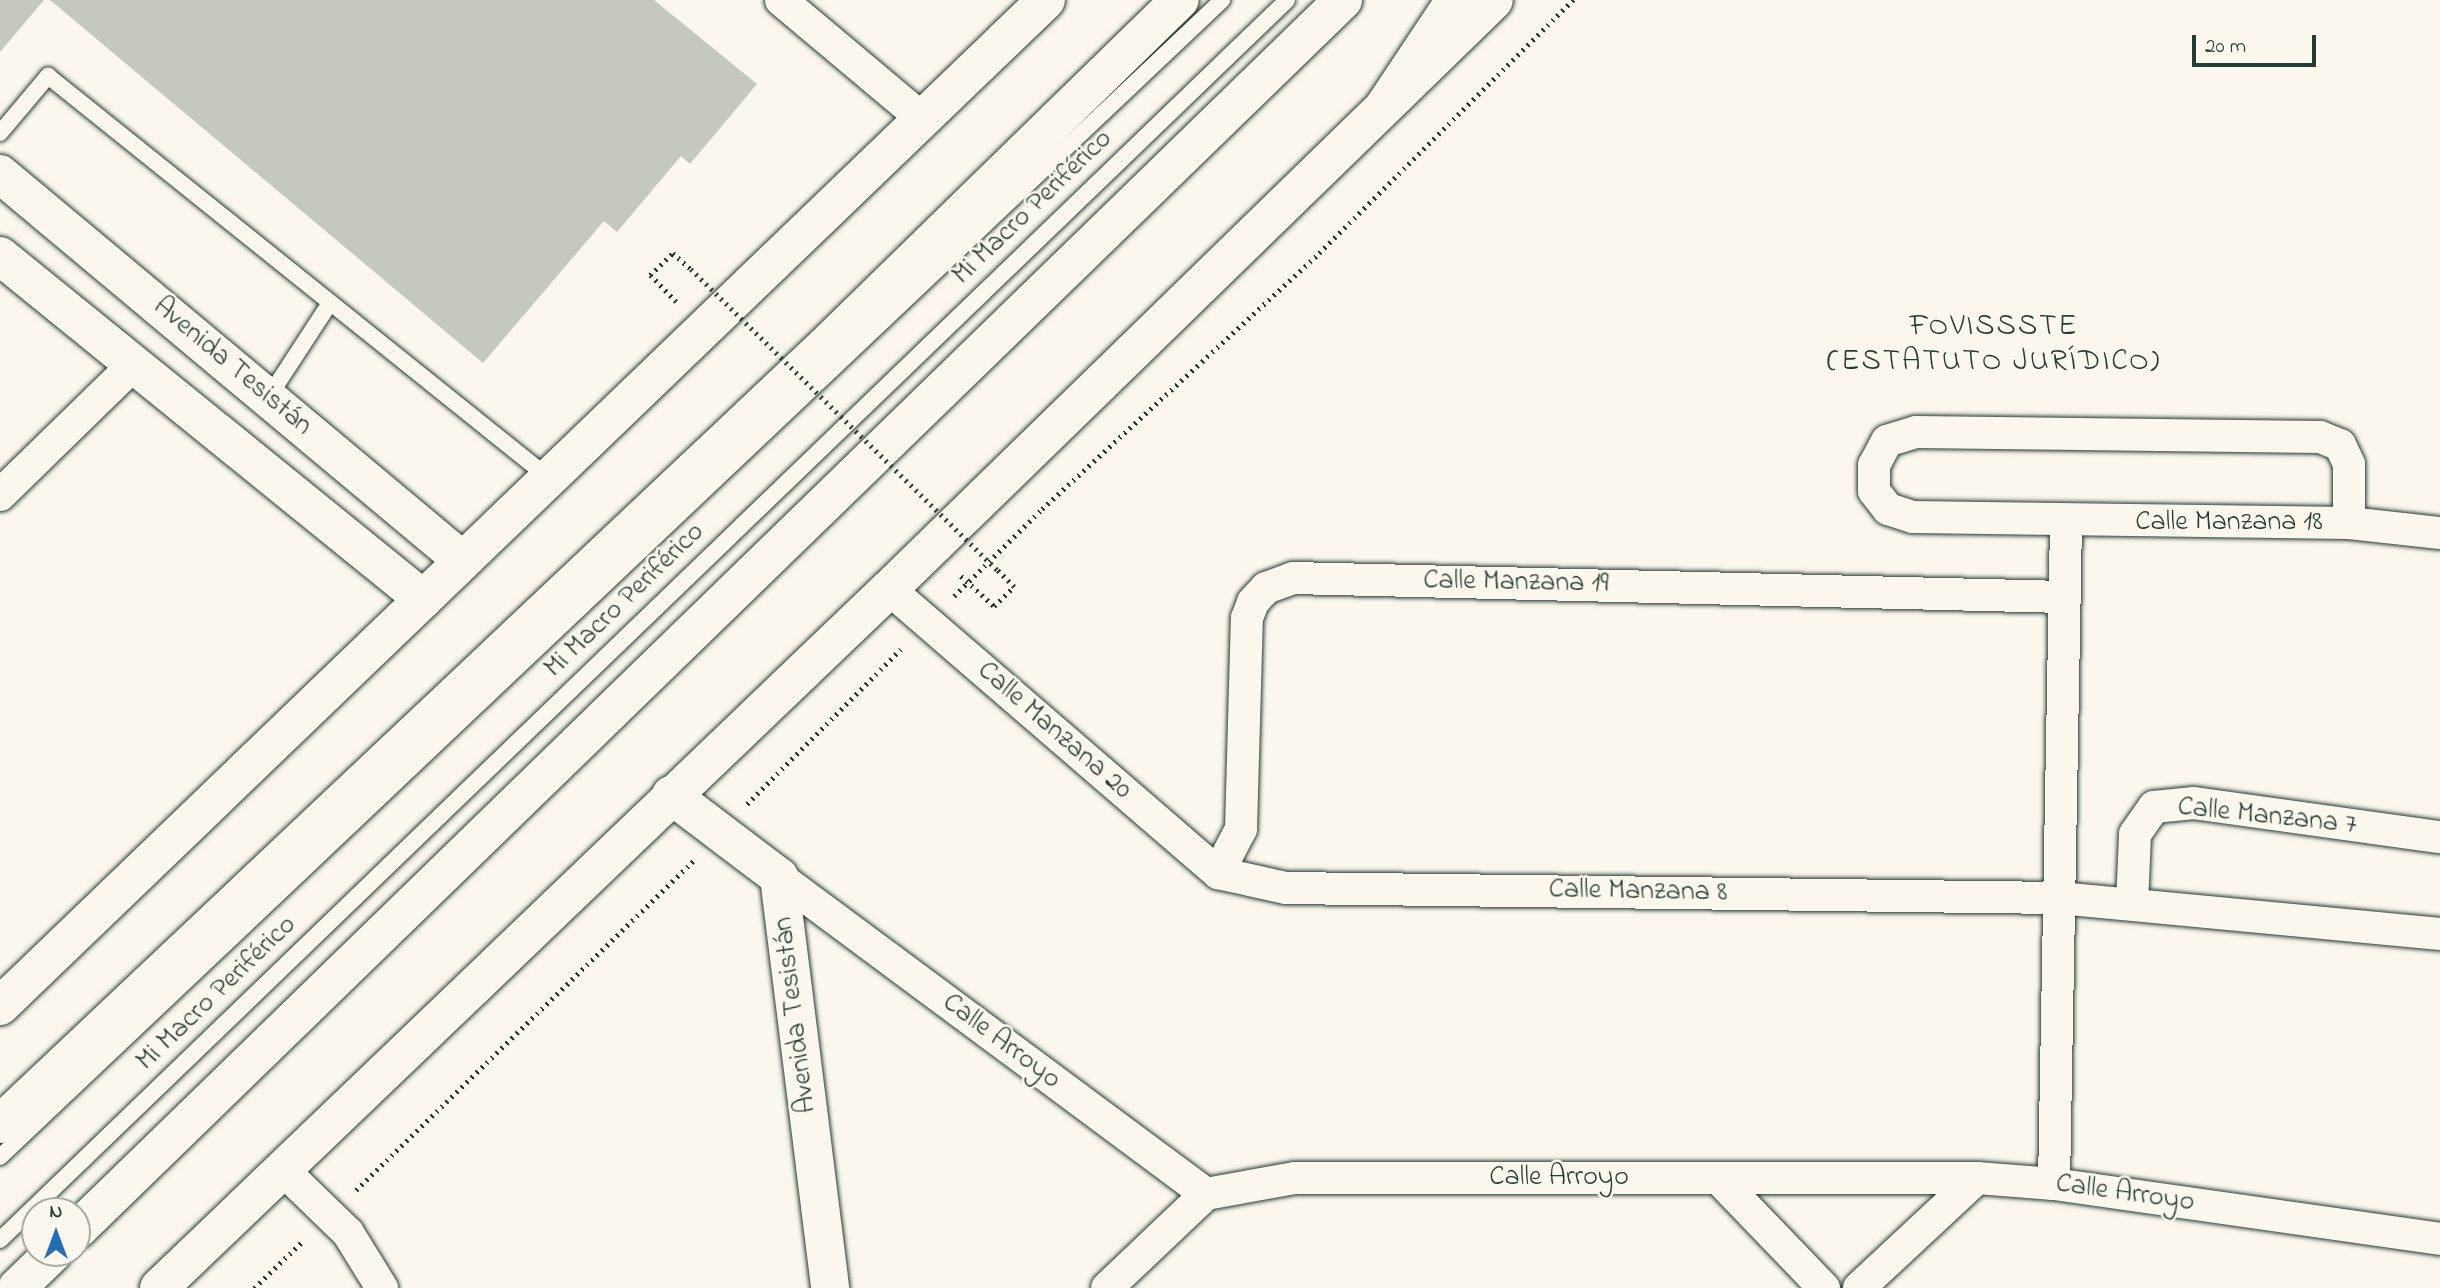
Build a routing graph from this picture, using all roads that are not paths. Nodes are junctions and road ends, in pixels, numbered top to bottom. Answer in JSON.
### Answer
{"nodes":[{"id":1,"x":781,"y":0,"type":"edge"},
{"id":2,"x":1046,"y":0,"type":"edge"},
{"id":3,"x":1180,"y":0,"type":"edge"},
{"id":4,"x":1222,"y":0,"type":"edge"},
{"id":5,"x":1287,"y":0,"type":"edge"},
{"id":6,"x":1343,"y":0,"type":"edge"},
{"id":7,"x":1455,"y":0,"type":"edge"},
{"id":8,"x":1494,"y":0,"type":"edge"},
{"id":9,"x":1383,"y":108,"type":"junction"},
{"id":10,"x":923,"y":119,"type":"junction"},
{"id":11,"x":0,"y":133,"type":"edge"},
{"id":12,"x":0,"y":174,"type":"edge"},
{"id":13,"x":0,"y":256,"type":"edge"},
{"id":14,"x":330,"y":303,"type":"junction"},
{"id":15,"x":133,"y":365,"type":"junction"},
{"id":16,"x":268,"y":398,"type":"junction"},
{"id":17,"x":548,"y":478,"type":"junction"},
{"id":18,"x":0,"y":495,"type":"edge"},
{"id":19,"x":2066,"y":522,"type":"junction"},
{"id":20,"x":2350,"y":523,"type":"junction"},
{"id":21,"x":2440,"y":533,"type":"edge"},
{"id":22,"x":463,"y":561,"type":"junction"},
{"id":23,"x":889,"y":589,"type":"junction"},
{"id":24,"x":2064,"y":597,"type":"junction"},
{"id":25,"x":423,"y":599,"type":"junction"},
{"id":26,"x":671,"y":795,"type":"junction"},
{"id":27,"x":2440,"y":837,"type":"edge"},
{"id":28,"x":1218,"y":873,"type":"junction"},
{"id":29,"x":779,"y":877,"type":"junction"},
{"id":30,"x":2059,"y":898,"type":"junction"},
{"id":31,"x":2132,"y":904,"type":"junction"},
{"id":32,"x":2440,"y":934,"type":"edge"},
{"id":33,"x":0,"y":1006,"type":"edge"},
{"id":34,"x":0,"y":1124,"type":"edge"},
{"id":35,"x":0,"y":1157,"type":"edge"},
{"id":36,"x":282,"y":1168,"type":"junction"},
{"id":37,"x":1718,"y":1178,"type":"junction"},
{"id":38,"x":1977,"y":1178,"type":"junction"},
{"id":39,"x":2054,"y":1184,"type":"junction"},
{"id":40,"x":1206,"y":1194,"type":"junction"},
{"id":41,"x":91,"y":1216,"type":"edge"},
{"id":42,"x":0,"y":1240,"type":"edge"},
{"id":43,"x":2440,"y":1240,"type":"edge"},
{"id":44,"x":39,"y":1267,"type":"edge"},
{"id":45,"x":17,"y":1288,"type":"edge"},
{"id":46,"x":159,"y":1288,"type":"edge"},
{"id":47,"x":382,"y":1288,"type":"edge"},
{"id":48,"x":830,"y":1288,"type":"edge"},
{"id":49,"x":1107,"y":1288,"type":"edge"},
{"id":50,"x":1824,"y":1288,"type":"edge"},
{"id":51,"x":1859,"y":1288,"type":"edge"}],
"edges":[{"from":1,"to":10,"type":"street"},
{"from":2,"to":10,"type":"main road"},
{"from":3,"to":34,"type":"main road"},
{"from":4,"to":35,"type":"lane","name":"Mi Macro Periférico"},
{"from":5,"to":42,"type":"lane","name":"Mi Macro Periférico"},
{"from":6,"to":41,"type":"main road"},
{"from":7,"to":9,"type":"main road"},
{"from":8,"to":9,"type":"main road"},
{"from":9,"to":23,"type":"main road"},
{"from":10,"to":17,"type":"main road"},
{"from":11,"to":14,"type":"lane"},
{"from":12,"to":16,"type":"main road","name":"Avenida Tesistán"},
{"from":13,"to":15,"type":"main road","name":"Avenida Tesistán"},
{"from":14,"to":16,"type":"lane"},
{"from":14,"to":17,"type":"lane"},
{"from":15,"to":18,"type":"street"},
{"from":15,"to":25,"type":"main road","name":"Avenida Tesistán"},
{"from":16,"to":22,"type":"main road","name":"Avenida Tesistán"},
{"from":17,"to":22,"type":"main road"},
{"from":19,"to":20,"type":"street","name":"Calle Manzana 18"},
{"from":19,"to":20,"type":"street","name":"Calle Manzana 18"},
{"from":19,"to":24,"type":"street"},
{"from":20,"to":21,"type":"street"},
{"from":22,"to":25,"type":"main road"},
{"from":23,"to":26,"type":"main road"},
{"from":23,"to":28,"type":"street","name":"Calle Manzana 20"},
{"from":24,"to":28,"type":"street","name":"Calle Manzana 19"},
{"from":24,"to":30,"type":"street"},
{"from":25,"to":33,"type":"main road"},
{"from":26,"to":29,"type":"main road","name":"Avenida Tesistán"},
{"from":26,"to":36,"type":"main road"},
{"from":27,"to":31,"type":"street","name":"Calle Manzana 7"},
{"from":28,"to":30,"type":"street","name":"Calle Manzana 8"},
{"from":29,"to":40,"type":"street","name":"Calle Arroyo"},
{"from":29,"to":48,"type":"main road","name":"Avenida Tesistán"},
{"from":30,"to":31,"type":"street"},
{"from":30,"to":39,"type":"street"},
{"from":31,"to":32,"type":"street"},
{"from":36,"to":46,"type":"main road"},
{"from":36,"to":47,"type":"street"},
{"from":37,"to":38,"type":"street","name":"Calle Arroyo"},
{"from":37,"to":40,"type":"street","name":"Calle Arroyo"},
{"from":37,"to":50,"type":"street"},
{"from":38,"to":39,"type":"street","name":"Calle Arroyo"},
{"from":38,"to":51,"type":"street"},
{"from":39,"to":43,"type":"street","name":"Calle Arroyo"},
{"from":40,"to":49,"type":"street"},
{"from":44,"to":45,"type":"main road"}]}
